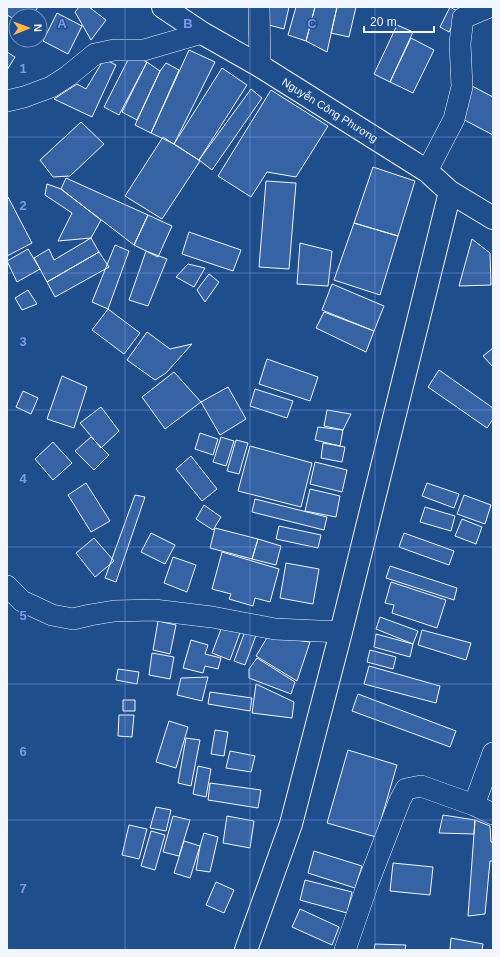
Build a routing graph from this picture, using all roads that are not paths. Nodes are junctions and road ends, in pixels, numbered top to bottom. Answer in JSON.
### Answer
{"nodes":[{"id":1,"x":163,"y":7,"type":"edge"},
{"id":2,"x":259,"y":7,"type":"edge"},
{"id":3,"x":491,"y":7,"type":"edge"},
{"id":4,"x":202,"y":33,"type":"junction"},
{"id":5,"x":260,"y":66,"type":"junction"},
{"id":6,"x":7,"y":101,"type":"edge"},
{"id":7,"x":427,"y":171,"type":"junction"},
{"id":8,"x":450,"y":192,"type":"junction"},
{"id":9,"x":493,"y":218,"type":"edge"},
{"id":10,"x":7,"y":586,"type":"edge"},
{"id":11,"x":341,"y":632,"type":"junction"},
{"id":12,"x":493,"y":753,"type":"edge"},
{"id":13,"x":474,"y":804,"type":"junction"},
{"id":14,"x":493,"y":814,"type":"edge"},
{"id":15,"x":246,"y":950,"type":"edge"},
{"id":16,"x":345,"y":950,"type":"edge"}],
"edges":[{"from":1,"to":4,"type":"street","name":"Nguyễn Công Phương"},
{"from":2,"to":5,"type":"street"},
{"from":3,"to":7,"type":"street"},
{"from":4,"to":5,"type":"street","name":"Nguyễn Công Phương"},
{"from":4,"to":6,"type":"street"},
{"from":5,"to":7,"type":"street","name":"Nguyễn Công Phương"},
{"from":7,"to":8,"type":"street","name":"Nguyễn Công Phương"},
{"from":8,"to":9,"type":"street","name":"Nguyễn Công Phương"},
{"from":8,"to":11,"type":"street"},
{"from":10,"to":11,"type":"street"},
{"from":11,"to":15,"type":"street"},
{"from":12,"to":13,"type":"street"},
{"from":13,"to":14,"type":"street"},
{"from":13,"to":16,"type":"street"}]}
